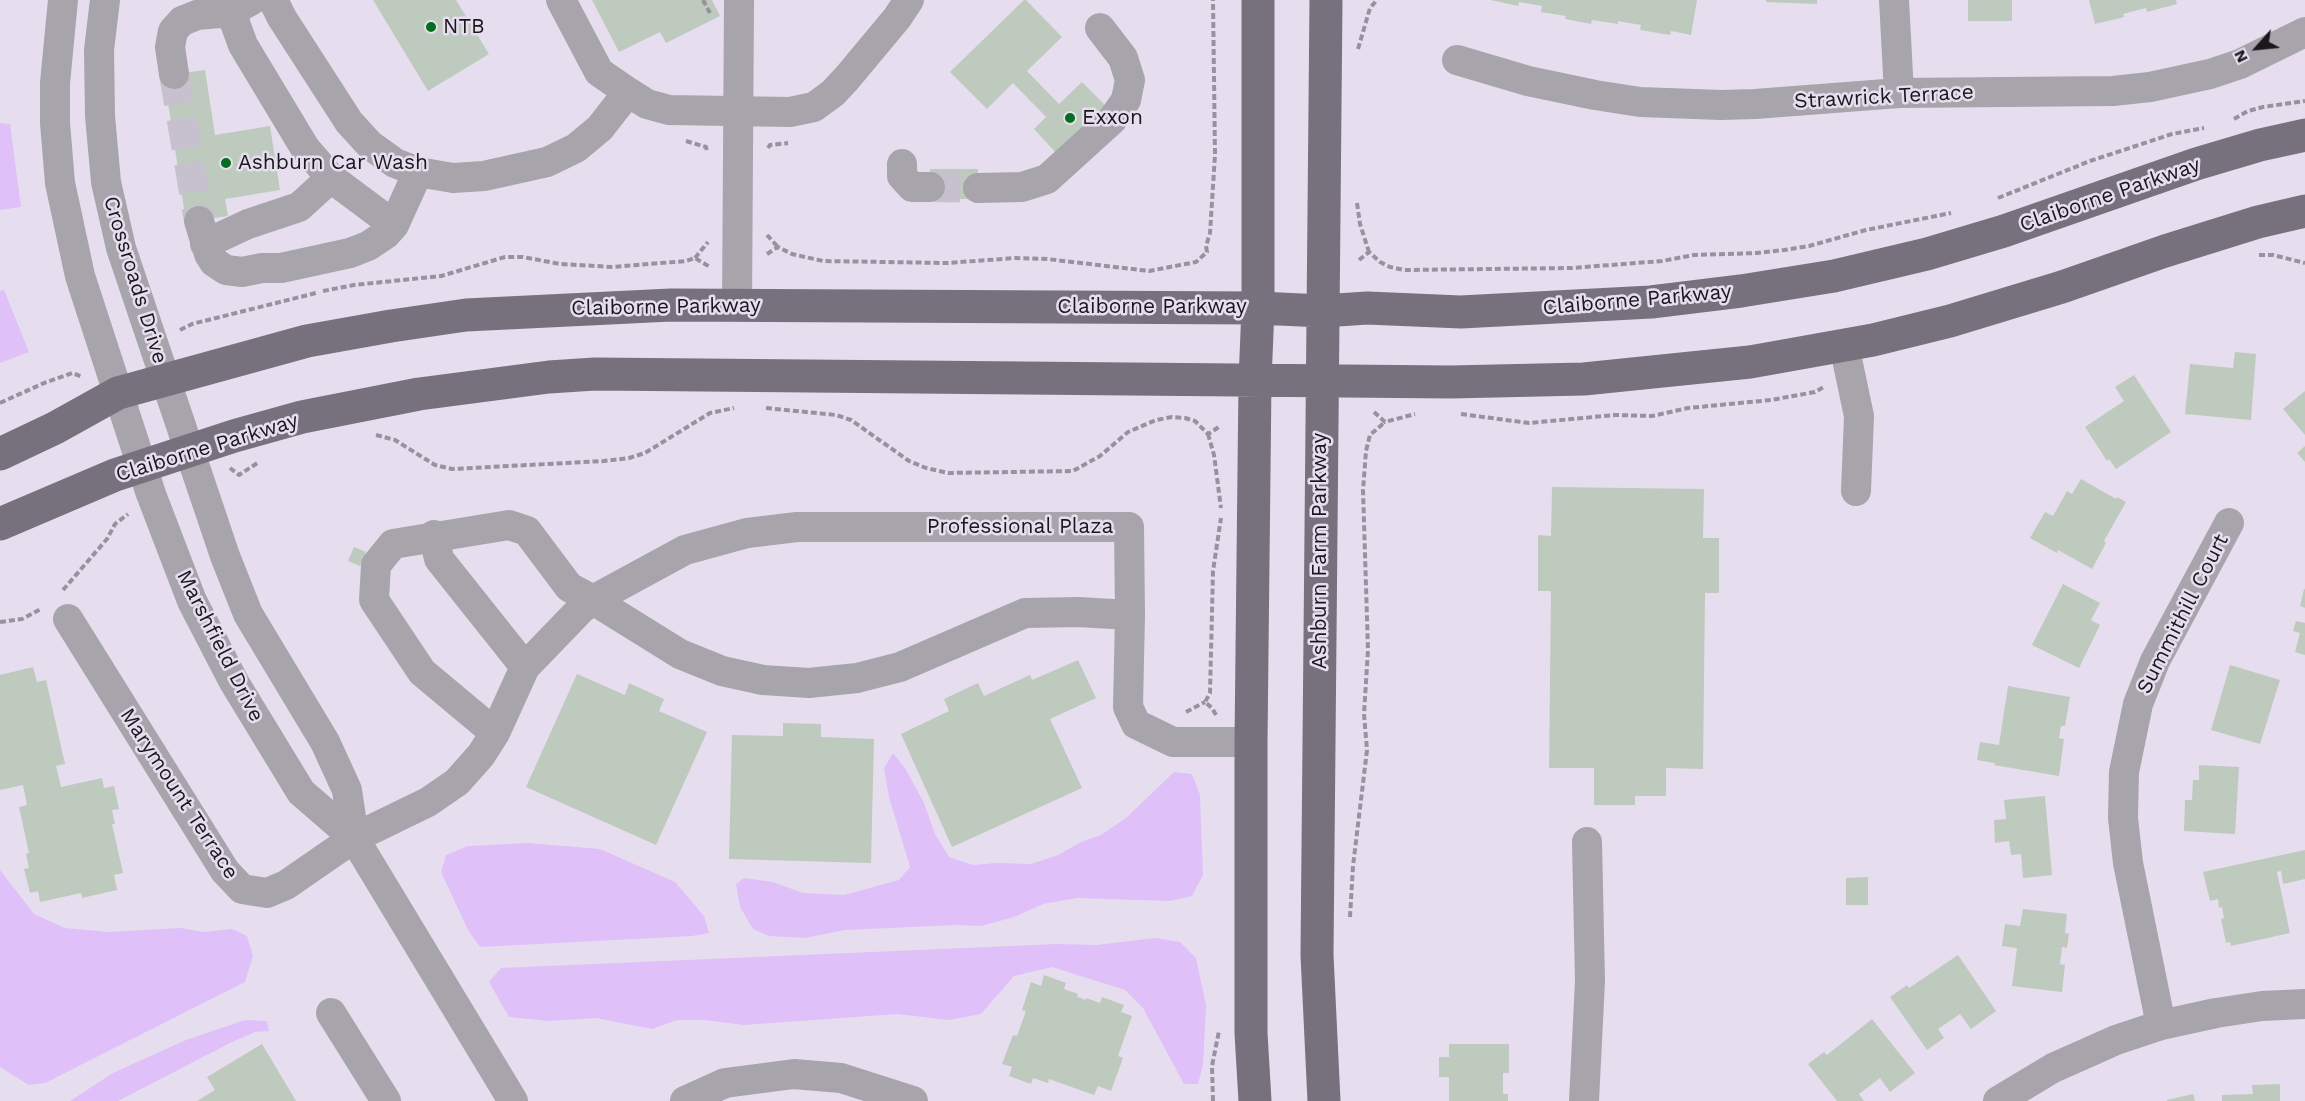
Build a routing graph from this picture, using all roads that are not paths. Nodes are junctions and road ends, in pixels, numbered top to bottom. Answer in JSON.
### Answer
{"nodes":[{"id":1,"x":63,"y":0,"type":"edge"},
{"id":2,"x":105,"y":0,"type":"edge"},
{"id":3,"x":273,"y":0,"type":"edge"},
{"id":4,"x":561,"y":0,"type":"edge"},
{"id":5,"x":739,"y":0,"type":"edge"},
{"id":6,"x":909,"y":0,"type":"edge"},
{"id":7,"x":1258,"y":0,"type":"edge"},
{"id":8,"x":1326,"y":0,"type":"edge"},
{"id":9,"x":1894,"y":0,"type":"edge"},
{"id":10,"x":242,"y":6,"type":"edge"},
{"id":11,"x":1100,"y":28,"type":"dead end"},
{"id":12,"x":2305,"y":32,"type":"edge"},
{"id":13,"x":1457,"y":60,"type":"dead end"},
{"id":14,"x":174,"y":74,"type":"tunnel mouth"},
{"id":15,"x":628,"y":92,"type":"junction"},
{"id":16,"x":1899,"y":93,"type":"junction"},
{"id":17,"x":738,"y":111,"type":"junction"},
{"id":18,"x":2305,"y":135,"type":"edge"},
{"id":19,"x":902,"y":164,"type":"dead end"},
{"id":20,"x":418,"y":172,"type":"junction"},
{"id":21,"x":331,"y":178,"type":"junction"},
{"id":22,"x":930,"y":187,"type":"tunnel mouth"},
{"id":23,"x":978,"y":188,"type":"tunnel mouth"},
{"id":24,"x":2305,"y":211,"type":"edge"},
{"id":25,"x":394,"y":225,"type":"junction"},
{"id":26,"x":737,"y":306,"type":"junction"},
{"id":27,"x":1258,"y":308,"type":"junction"},
{"id":28,"x":1323,"y":311,"type":"junction"},
{"id":29,"x":1844,"y":345,"type":"junction"},
{"id":30,"x":166,"y":379,"type":"junction"},
{"id":31,"x":1255,"y":381,"type":"junction"},
{"id":32,"x":1322,"y":382,"type":"junction"},
{"id":33,"x":118,"y":393,"type":"junction"},
{"id":34,"x":0,"y":454,"type":"edge"},
{"id":35,"x":193,"y":463,"type":"junction"},
{"id":36,"x":147,"y":480,"type":"junction"},
{"id":37,"x":1856,"y":490,"type":"dead end"},
{"id":38,"x":2229,"y":523,"type":"dead end"},
{"id":39,"x":0,"y":524,"type":"edge"},
{"id":40,"x":434,"y":535,"type":"junction"},
{"id":41,"x":593,"y":600,"type":"junction"},
{"id":42,"x":57,"y":607,"type":"road end"},
{"id":43,"x":1130,"y":615,"type":"junction"},
{"id":44,"x":525,"y":668,"type":"junction"},
{"id":45,"x":495,"y":734,"type":"junction"},
{"id":46,"x":1251,"y":742,"type":"junction"},
{"id":47,"x":354,"y":838,"type":"junction"},
{"id":48,"x":1587,"y":842,"type":"dead end"},
{"id":49,"x":2305,"y":1004,"type":"edge"},
{"id":50,"x":331,"y":1013,"type":"dead end"},
{"id":51,"x":2161,"y":1025,"type":"junction"},
{"id":52,"x":386,"y":1101,"type":"edge"},
{"id":53,"x":513,"y":1101,"type":"edge"},
{"id":54,"x":685,"y":1101,"type":"edge"},
{"id":55,"x":913,"y":1101,"type":"edge"},
{"id":56,"x":1255,"y":1101,"type":"edge"},
{"id":57,"x":1324,"y":1101,"type":"edge"},
{"id":58,"x":1584,"y":1101,"type":"edge"},
{"id":59,"x":1998,"y":1101,"type":"edge"}],
"edges":[{"from":1,"to":33,"type":"street"},
{"from":2,"to":30,"type":"street","name":"Crossroads Drive"},
{"from":3,"to":20,"type":"street"},
{"from":4,"to":15,"type":"street"},
{"from":5,"to":17,"type":"street"},
{"from":6,"to":17,"type":"street"},
{"from":7,"to":27,"type":"main road"},
{"from":8,"to":28,"type":"main road","name":"Ashburn Farm Parkway"},
{"from":9,"to":16,"type":"street"},
{"from":10,"to":14,"type":"street"},
{"from":10,"to":21,"type":"street"},
{"from":11,"to":23,"type":"street"},
{"from":12,"to":16,"type":"street","name":"Strawrick Terrace"},
{"from":13,"to":16,"type":"street","name":"Strawrick Terrace"},
{"from":15,"to":17,"type":"street"},
{"from":15,"to":20,"type":"street"},
{"from":17,"to":26,"type":"street"},
{"from":18,"to":28,"type":"main road","name":"Claiborne Parkway"},
{"from":19,"to":22,"type":"street"},
{"from":20,"to":25,"type":"street"},
{"from":21,"to":25,"type":"street"},
{"from":21,"to":25,"type":"street"},
{"from":24,"to":29,"type":"main road","name":"Claiborne Parkway"},
{"from":26,"to":27,"type":"main road","name":"Claiborne Parkway"},
{"from":26,"to":30,"type":"main road","name":"Claiborne Parkway"},
{"from":27,"to":28,"type":"main road","name":"Claiborne Parkway"},
{"from":27,"to":31,"type":"main road"},
{"from":28,"to":32,"type":"main road","name":"Ashburn Farm Parkway"},
{"from":29,"to":32,"type":"main road","name":"Claiborne Parkway"},
{"from":29,"to":37,"type":"street"},
{"from":30,"to":33,"type":"main road","name":"Claiborne Parkway"},
{"from":30,"to":35,"type":"street","name":"Marshfield Drive"},
{"from":31,"to":32,"type":"main road","name":"Claiborne Parkway"},
{"from":31,"to":35,"type":"main road","name":"Claiborne Parkway"},
{"from":31,"to":46,"type":"main road"},
{"from":32,"to":57,"type":"main road","name":"Ashburn Farm Parkway"},
{"from":33,"to":34,"type":"main road","name":"Claiborne Parkway"},
{"from":33,"to":36,"type":"street","name":"Marshfield Drive"},
{"from":35,"to":36,"type":"main road","name":"Claiborne Parkway"},
{"from":35,"to":47,"type":"street","name":"Marshfield Drive"},
{"from":36,"to":39,"type":"main road","name":"Claiborne Parkway"},
{"from":36,"to":47,"type":"street","name":"Marshfield Drive"},
{"from":38,"to":51,"type":"street","name":"Summithill Court"},
{"from":40,"to":41,"type":"street"},
{"from":40,"to":44,"type":"street"},
{"from":40,"to":45,"type":"street"},
{"from":41,"to":43,"type":"street"},
{"from":41,"to":43,"type":"street","name":"Professional Plaza"},
{"from":41,"to":44,"type":"street","name":"Professional Plaza"},
{"from":42,"to":47,"type":"street","name":"Marymount Terrace"},
{"from":43,"to":46,"type":"street"},
{"from":44,"to":45,"type":"street","name":"Professional Plaza"},
{"from":45,"to":47,"type":"street","name":"Professional Plaza"},
{"from":46,"to":56,"type":"main road"},
{"from":47,"to":53,"type":"street","name":"Marshfield Drive"},
{"from":48,"to":58,"type":"street"},
{"from":49,"to":51,"type":"street"},
{"from":50,"to":52,"type":"street"},
{"from":51,"to":59,"type":"street"},
{"from":54,"to":55,"type":"street"}]}
